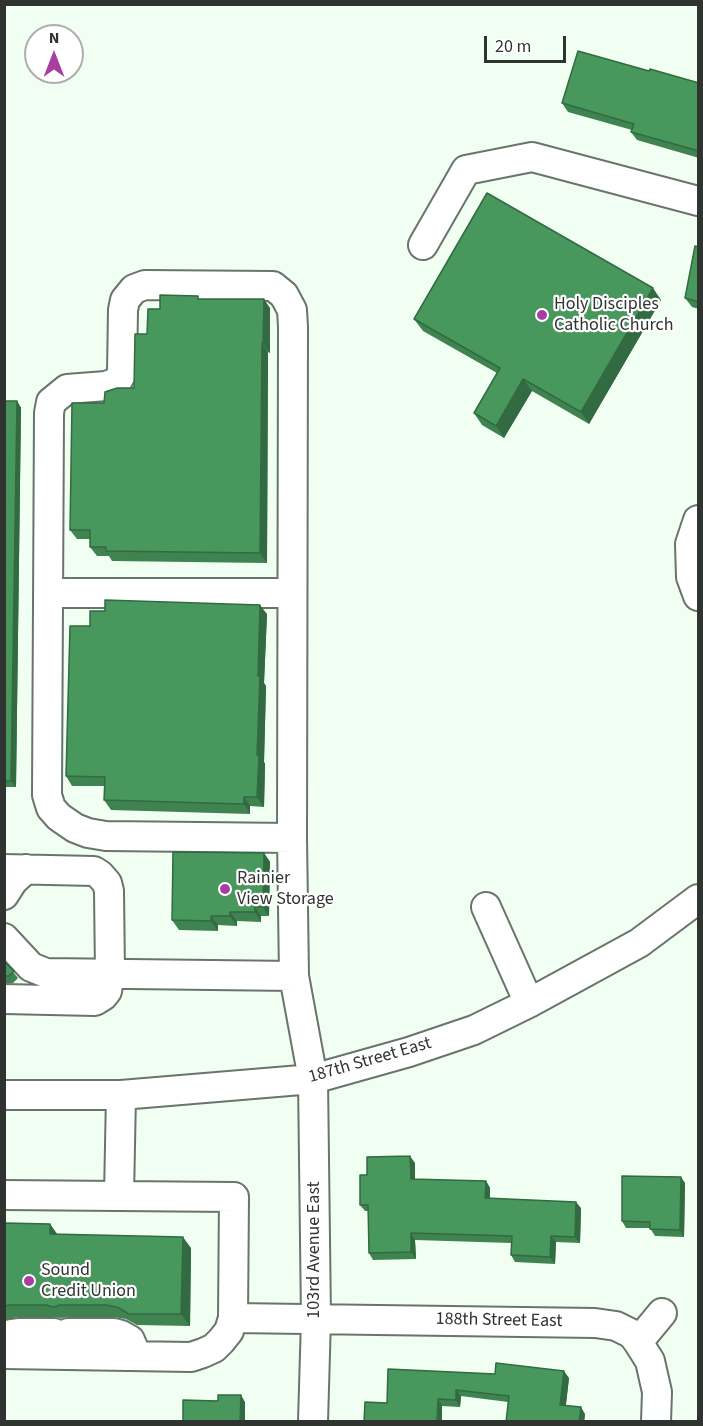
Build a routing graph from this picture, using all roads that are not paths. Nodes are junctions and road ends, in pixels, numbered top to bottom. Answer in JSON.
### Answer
{"nodes":[{"id":1,"x":699,"y":201,"type":"edge"},
{"id":2,"x":423,"y":245,"type":"dead end"},
{"id":3,"x":699,"y":520,"type":"edge"},
{"id":4,"x":48,"y":593,"type":"junction"},
{"id":5,"x":292,"y":593,"type":"junction"},
{"id":6,"x":699,"y":596,"type":"edge"},
{"id":7,"x":291,"y":838,"type":"junction"},
{"id":8,"x":12,"y":871,"type":"edge"},
{"id":9,"x":4,"y":895,"type":"edge"},
{"id":10,"x":699,"y":898,"type":"edge"},
{"id":11,"x":486,"y":907,"type":"dead end"},
{"id":12,"x":4,"y":938,"type":"edge"},
{"id":13,"x":110,"y":974,"type":"junction"},
{"id":14,"x":294,"y":976,"type":"junction"},
{"id":15,"x":4,"y":999,"type":"edge"},
{"id":16,"x":529,"y":1003,"type":"junction"},
{"id":17,"x":313,"y":1079,"type":"junction"},
{"id":18,"x":4,"y":1095,"type":"edge"},
{"id":19,"x":121,"y":1095,"type":"junction"},
{"id":20,"x":4,"y":1196,"type":"edge"},
{"id":21,"x":119,"y":1196,"type":"junction"},
{"id":22,"x":662,"y":1313,"type":"dead end"},
{"id":23,"x":233,"y":1318,"type":"junction"},
{"id":24,"x":316,"y":1319,"type":"junction"},
{"id":25,"x":4,"y":1339,"type":"edge"},
{"id":26,"x":638,"y":1342,"type":"junction"},
{"id":27,"x":4,"y":1354,"type":"edge"},
{"id":28,"x":134,"y":1356,"type":"junction"},
{"id":29,"x":313,"y":1422,"type":"edge"},
{"id":30,"x":656,"y":1422,"type":"edge"}],
"edges":[{"from":1,"to":2,"type":"street"},
{"from":3,"to":6,"type":"street"},
{"from":4,"to":5,"type":"street"},
{"from":4,"to":5,"type":"street","name":"103rd Avenue East"},
{"from":4,"to":7,"type":"street"},
{"from":5,"to":7,"type":"street","name":"103rd Avenue East"},
{"from":7,"to":14,"type":"street","name":"103rd Avenue East"},
{"from":8,"to":9,"type":"street"},
{"from":8,"to":13,"type":"street"},
{"from":10,"to":16,"type":"street","name":"187th Street East"},
{"from":11,"to":16,"type":"street"},
{"from":12,"to":13,"type":"street"},
{"from":13,"to":14,"type":"street"},
{"from":13,"to":15,"type":"street"},
{"from":14,"to":17,"type":"street","name":"103rd Avenue East"},
{"from":16,"to":17,"type":"street","name":"187th Street East"},
{"from":17,"to":19,"type":"street","name":"187th Street East"},
{"from":17,"to":24,"type":"street","name":"103rd Avenue East"},
{"from":18,"to":19,"type":"street","name":"187th Street East"},
{"from":19,"to":21,"type":"street"},
{"from":20,"to":21,"type":"street"},
{"from":21,"to":23,"type":"street"},
{"from":22,"to":26,"type":"street"},
{"from":23,"to":24,"type":"street","name":"188th Street East"},
{"from":23,"to":28,"type":"street"},
{"from":24,"to":26,"type":"street","name":"188th Street East"},
{"from":24,"to":29,"type":"street","name":"103rd Avenue East"},
{"from":25,"to":28,"type":"street"},
{"from":26,"to":30,"type":"street"},
{"from":27,"to":28,"type":"street"}]}
